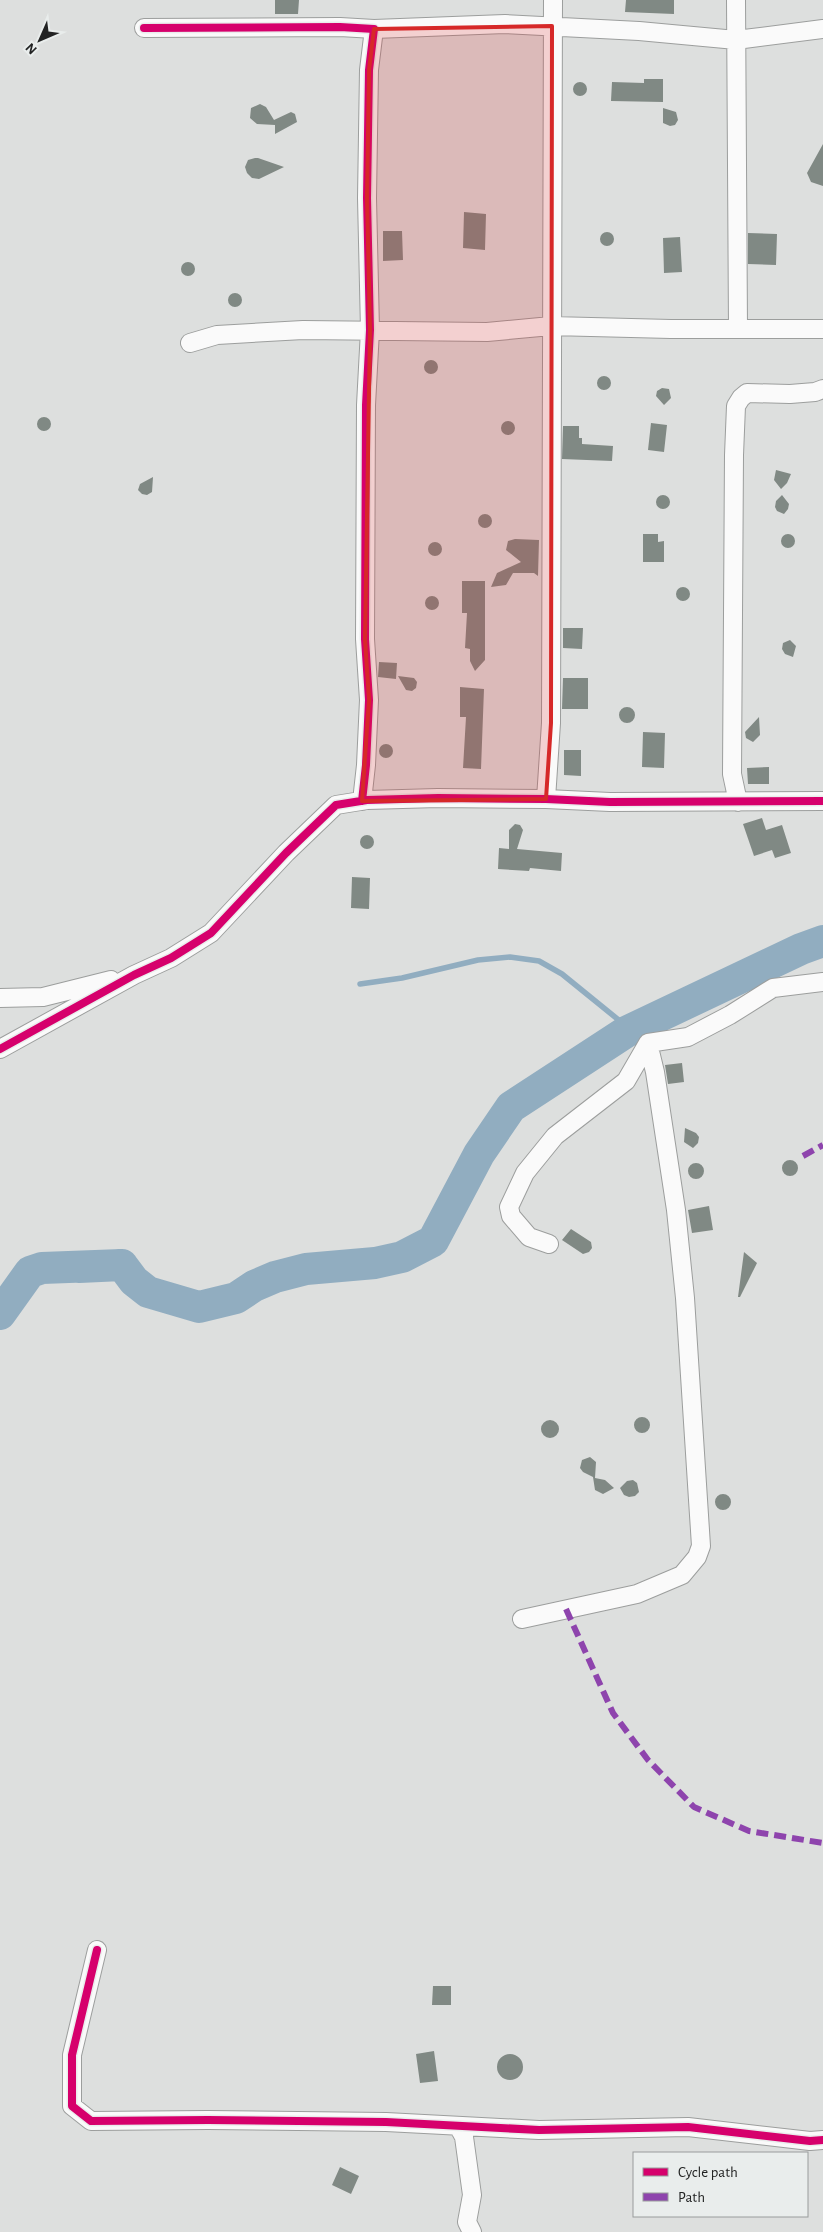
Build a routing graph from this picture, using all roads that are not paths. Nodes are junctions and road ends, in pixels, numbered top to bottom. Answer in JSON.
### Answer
{"nodes":[{"id":1,"x":553,"y":0,"type":"edge"},
{"id":2,"x":736,"y":0,"type":"edge"},
{"id":3,"x":552,"y":26,"type":"junction"},
{"id":4,"x":144,"y":28,"type":"dead end"},
{"id":5,"x":374,"y":29,"type":"junction"},
{"id":6,"x":823,"y":29,"type":"edge"},
{"id":7,"x":736,"y":40,"type":"junction"},
{"id":8,"x":551,"y":326,"type":"junction"},
{"id":9,"x":738,"y":329,"type":"junction"},
{"id":10,"x":823,"y":329,"type":"edge"},
{"id":11,"x":370,"y":330,"type":"junction"},
{"id":12,"x":190,"y":343,"type":"dead end"},
{"id":13,"x":823,"y":389,"type":"edge"},
{"id":14,"x":546,"y":798,"type":"junction"},
{"id":15,"x":362,"y":800,"type":"junction"},
{"id":16,"x":823,"y":801,"type":"edge"},
{"id":17,"x":738,"y":802,"type":"junction"},
{"id":18,"x":134,"y":974,"type":"junction"},
{"id":19,"x":823,"y":982,"type":"edge"},
{"id":20,"x":0,"y":998,"type":"edge"},
{"id":21,"x":648,"y":1043,"type":"junction"},
{"id":22,"x":0,"y":1049,"type":"edge"},
{"id":23,"x":549,"y":1244,"type":"dead end"},
{"id":24,"x":522,"y":1619,"type":"dead end"},
{"id":25,"x":97,"y":1950,"type":"dead end"},
{"id":26,"x":458,"y":2126,"type":"junction"},
{"id":27,"x":823,"y":2140,"type":"edge"},
{"id":28,"x":472,"y":2232,"type":"edge"}],
"edges":[{"from":1,"to":3,"type":"street"},
{"from":2,"to":7,"type":"street"},
{"from":3,"to":5,"type":"street"},
{"from":3,"to":7,"type":"street"},
{"from":3,"to":8,"type":"street"},
{"from":4,"to":5,"type":"street"},
{"from":5,"to":11,"type":"street"},
{"from":6,"to":7,"type":"street"},
{"from":7,"to":9,"type":"street"},
{"from":8,"to":9,"type":"street"},
{"from":8,"to":11,"type":"street"},
{"from":8,"to":14,"type":"street"},
{"from":9,"to":10,"type":"street"},
{"from":11,"to":12,"type":"street"},
{"from":11,"to":15,"type":"street"},
{"from":13,"to":17,"type":"street"},
{"from":14,"to":15,"type":"street"},
{"from":14,"to":17,"type":"street"},
{"from":15,"to":18,"type":"street"},
{"from":16,"to":17,"type":"street"},
{"from":18,"to":20,"type":"street"},
{"from":18,"to":22,"type":"street"},
{"from":19,"to":21,"type":"street"},
{"from":21,"to":23,"type":"street"},
{"from":21,"to":24,"type":"street"},
{"from":25,"to":26,"type":"street"},
{"from":26,"to":27,"type":"street"},
{"from":26,"to":28,"type":"street"}]}
